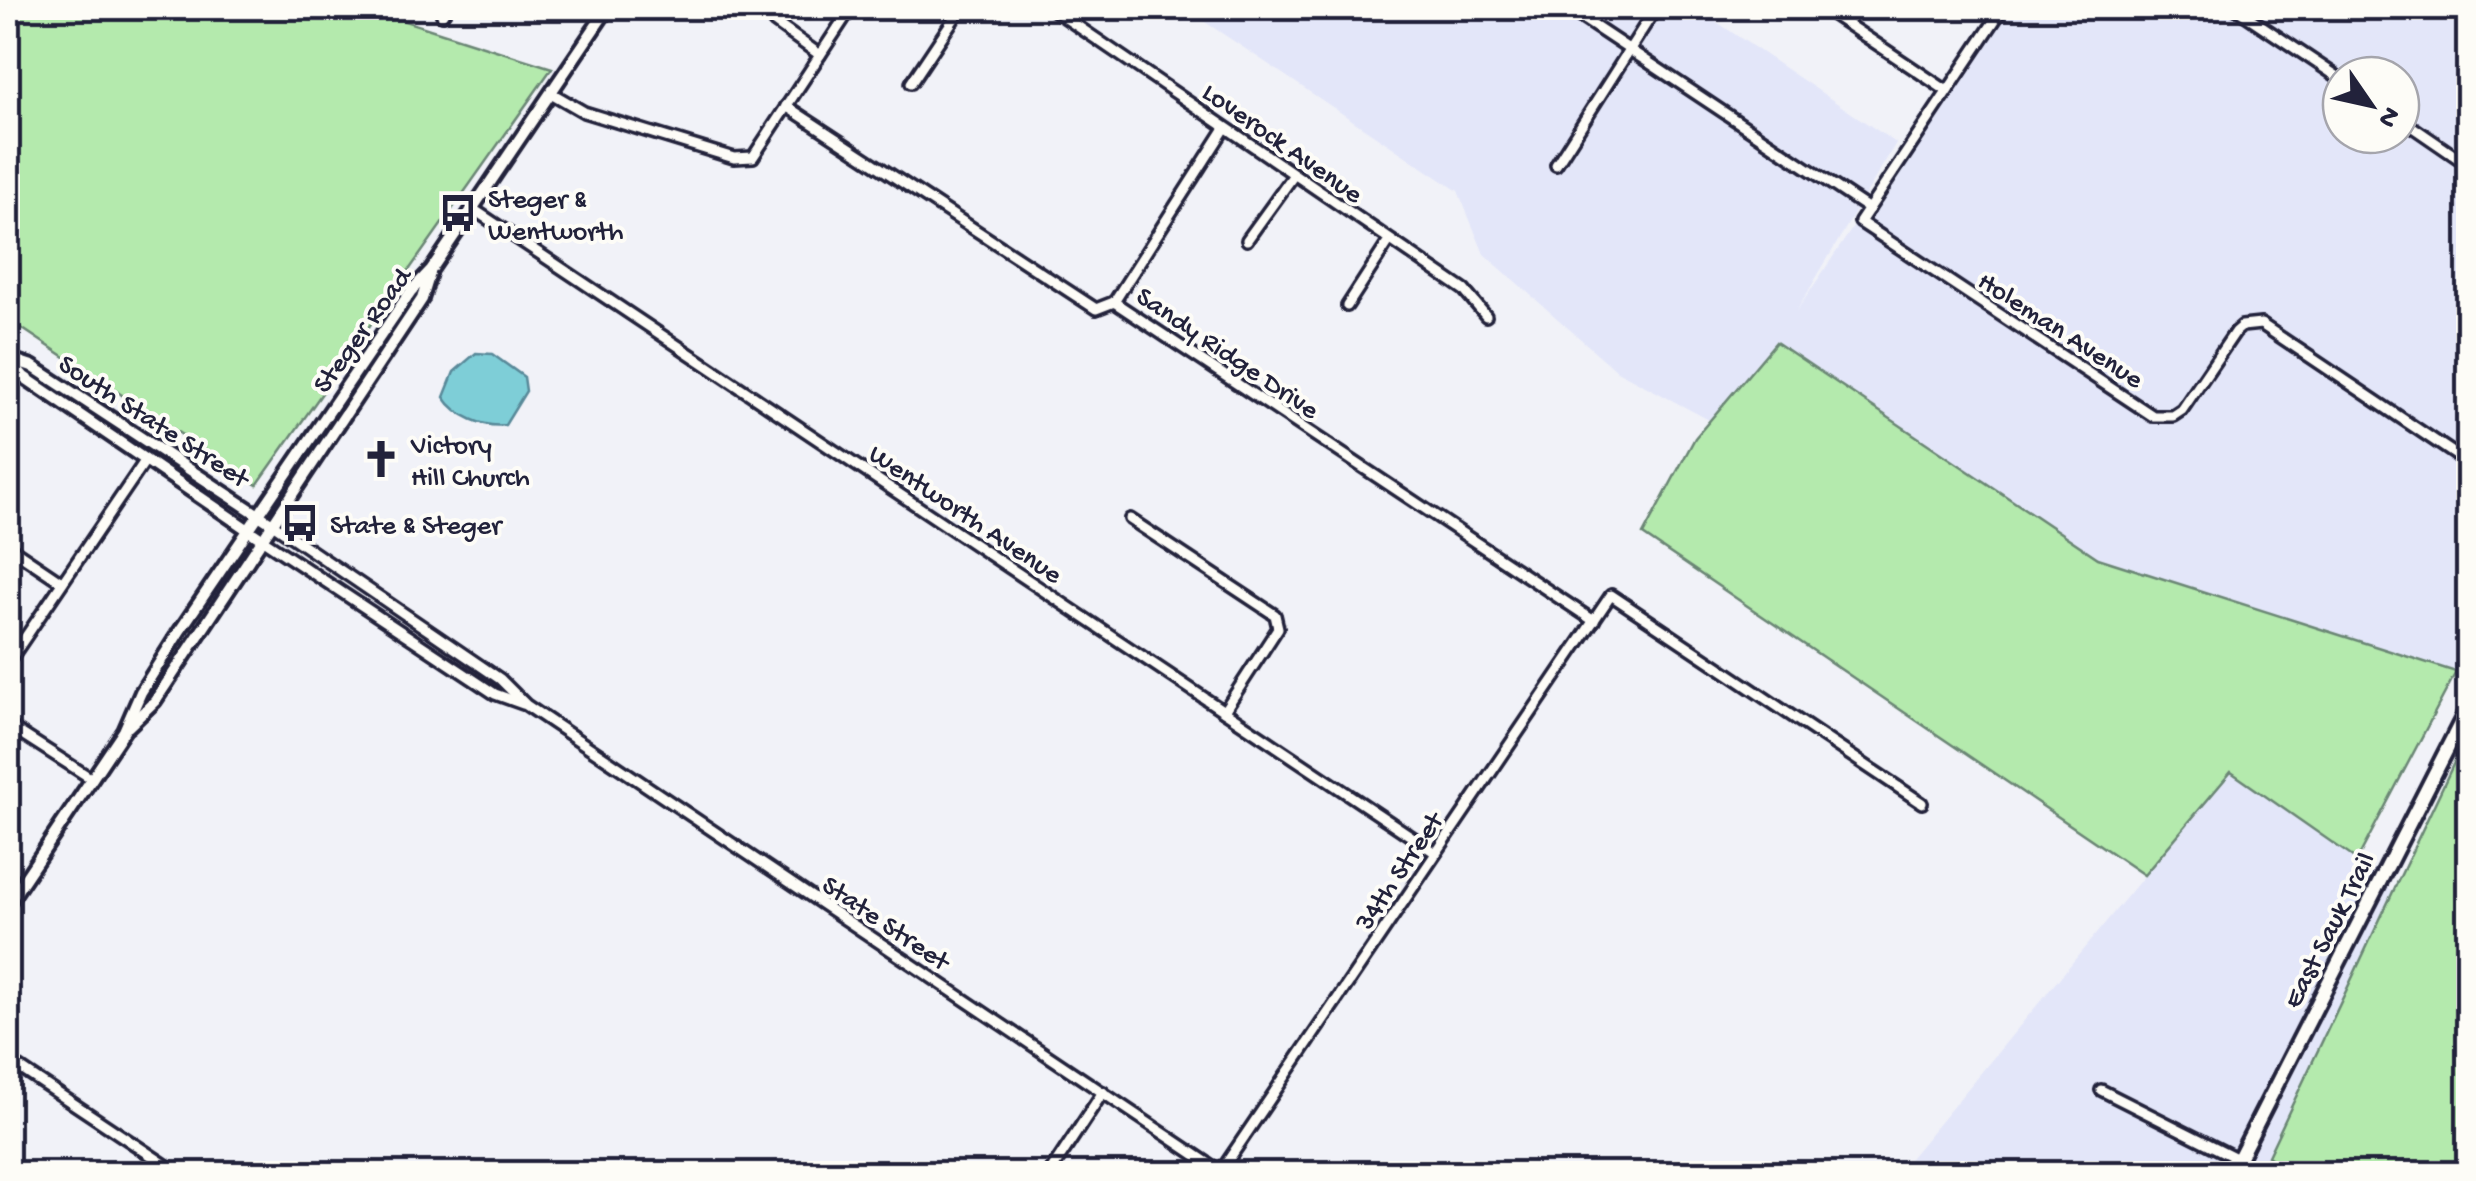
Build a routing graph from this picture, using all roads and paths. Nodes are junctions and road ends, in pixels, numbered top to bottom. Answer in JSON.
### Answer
{"nodes":[{"id":1,"x":608,"y":8,"type":"edge"},
{"id":2,"x":851,"y":8,"type":"edge"},
{"id":3,"x":961,"y":8,"type":"edge"},
{"id":4,"x":1052,"y":8,"type":"edge"},
{"id":5,"x":1567,"y":8,"type":"edge"},
{"id":6,"x":1656,"y":8,"type":"edge"},
{"id":7,"x":1823,"y":8,"type":"edge"},
{"id":8,"x":2003,"y":8,"type":"edge"},
{"id":9,"x":2235,"y":8,"type":"edge"},
{"id":10,"x":774,"y":22,"type":"dead end"},
{"id":11,"x":1628,"y":49,"type":"junction"},
{"id":12,"x":820,"y":55,"type":"junction"},
{"id":13,"x":2321,"y":66,"type":"edge"},
{"id":14,"x":911,"y":83,"type":"dead end"},
{"id":15,"x":1947,"y":91,"type":"junction"},
{"id":16,"x":551,"y":93,"type":"junction"},
{"id":17,"x":786,"y":106,"type":"junction"},
{"id":18,"x":1226,"y":128,"type":"junction"},
{"id":19,"x":2421,"y":133,"type":"edge"},
{"id":20,"x":1556,"y":165,"type":"dead end"},
{"id":21,"x":2468,"y":165,"type":"edge"},
{"id":22,"x":1293,"y":176,"type":"junction"},
{"id":23,"x":474,"y":209,"type":"junction"},
{"id":24,"x":1869,"y":209,"type":"junction"},
{"id":25,"x":1246,"y":240,"type":"dead end"},
{"id":26,"x":1389,"y":241,"type":"junction"},
{"id":27,"x":431,"y":270,"type":"junction"},
{"id":28,"x":1114,"y":302,"type":"junction"},
{"id":29,"x":1347,"y":306,"type":"dead end"},
{"id":30,"x":1486,"y":316,"type":"dead end"},
{"id":31,"x":8,"y":358,"type":"edge"},
{"id":32,"x":145,"y":461,"type":"junction"},
{"id":33,"x":2468,"y":463,"type":"edge"},
{"id":34,"x":258,"y":514,"type":"junction"},
{"id":35,"x":1130,"y":519,"type":"dead end"},
{"id":36,"x":274,"y":525,"type":"junction"},
{"id":37,"x":247,"y":530,"type":"junction"},
{"id":38,"x":263,"y":540,"type":"junction"},
{"id":39,"x":8,"y":546,"type":"edge"},
{"id":40,"x":60,"y":581,"type":"junction"},
{"id":41,"x":1594,"y":621,"type":"junction"},
{"id":42,"x":8,"y":663,"type":"edge"},
{"id":43,"x":526,"y":705,"type":"junction"},
{"id":44,"x":2468,"y":708,"type":"edge"},
{"id":45,"x":1224,"y":711,"type":"junction"},
{"id":46,"x":8,"y":725,"type":"edge"},
{"id":47,"x":124,"y":732,"type":"junction"},
{"id":48,"x":92,"y":779,"type":"junction"},
{"id":49,"x":1922,"y":803,"type":"dead end"},
{"id":50,"x":1436,"y":853,"type":"junction"},
{"id":51,"x":8,"y":904,"type":"edge"},
{"id":52,"x":8,"y":1060,"type":"edge"},
{"id":53,"x":2101,"y":1090,"type":"dead end"},
{"id":54,"x":1103,"y":1092,"type":"junction"},
{"id":55,"x":2238,"y":1159,"type":"junction"},
{"id":56,"x":1222,"y":1173,"type":"edge"},
{"id":57,"x":179,"y":1174,"type":"edge"},
{"id":58,"x":1050,"y":1174,"type":"edge"},
{"id":59,"x":2230,"y":1174,"type":"edge"}],
"edges":[{"from":1,"to":16,"type":"street"},
{"from":2,"to":12,"type":"street"},
{"from":3,"to":14,"type":"street"},
{"from":4,"to":18,"type":"street","name":"Loverock Avenue"},
{"from":5,"to":11,"type":"street"},
{"from":6,"to":11,"type":"street"},
{"from":7,"to":15,"type":"street"},
{"from":8,"to":15,"type":"street"},
{"from":9,"to":13,"type":"street"},
{"from":10,"to":12,"type":"street"},
{"from":11,"to":20,"type":"street"},
{"from":11,"to":24,"type":"street"},
{"from":12,"to":17,"type":"street"},
{"from":15,"to":24,"type":"street"},
{"from":16,"to":17,"type":"street"},
{"from":16,"to":23,"type":"street"},
{"from":17,"to":28,"type":"street","name":"Sandy Ridge Drive"},
{"from":18,"to":22,"type":"street","name":"Loverock Avenue"},
{"from":18,"to":28,"type":"street"},
{"from":19,"to":21,"type":"street"},
{"from":22,"to":25,"type":"street"},
{"from":22,"to":26,"type":"street","name":"Loverock Avenue"},
{"from":23,"to":27,"type":"street"},
{"from":23,"to":45,"type":"street","name":"Wentworth Avenue"},
{"from":24,"to":33,"type":"street","name":"Holeman Avenue"},
{"from":26,"to":29,"type":"street"},
{"from":26,"to":30,"type":"street","name":"Loverock Avenue"},
{"from":27,"to":34,"type":"street","name":"Steger Road"},
{"from":27,"to":36,"type":"street","name":"Steger Road"},
{"from":28,"to":41,"type":"street","name":"Sandy Ridge Drive"},
{"from":31,"to":32,"type":"street","name":"South State Street"},
{"from":31,"to":34,"type":"street","name":"South State Street"},
{"from":32,"to":37,"type":"street","name":"South State Street"},
{"from":32,"to":40,"type":"street"},
{"from":34,"to":36,"type":"street","name":"South State Street"},
{"from":34,"to":37,"type":"street","name":"Steger Road"},
{"from":35,"to":45,"type":"street"},
{"from":36,"to":38,"type":"street","name":"Steger Road"},
{"from":36,"to":43,"type":"street","name":"State Street"},
{"from":37,"to":38,"type":"street","name":"South State Street"},
{"from":37,"to":47,"type":"street","name":"Steger Road"},
{"from":38,"to":43,"type":"street","name":"State Street"},
{"from":38,"to":47,"type":"street","name":"Steger Road"},
{"from":39,"to":40,"type":"street"},
{"from":40,"to":42,"type":"street"},
{"from":41,"to":49,"type":"street","name":"34th Street"},
{"from":41,"to":50,"type":"street","name":"34th Street"},
{"from":43,"to":54,"type":"street","name":"State Street"},
{"from":44,"to":55,"type":"main road","name":"East Sauk Trail"},
{"from":45,"to":50,"type":"street","name":"Wentworth Avenue"},
{"from":46,"to":48,"type":"street"},
{"from":47,"to":48,"type":"street","name":"Steger Road"},
{"from":48,"to":51,"type":"street","name":"Steger Road"},
{"from":50,"to":56,"type":"street","name":"34th Street"},
{"from":52,"to":57,"type":"street"},
{"from":53,"to":55,"type":"street"},
{"from":54,"to":56,"type":"street","name":"State Street"},
{"from":54,"to":58,"type":"street"},
{"from":55,"to":59,"type":"main road","name":"East Sauk Trail"}]}
